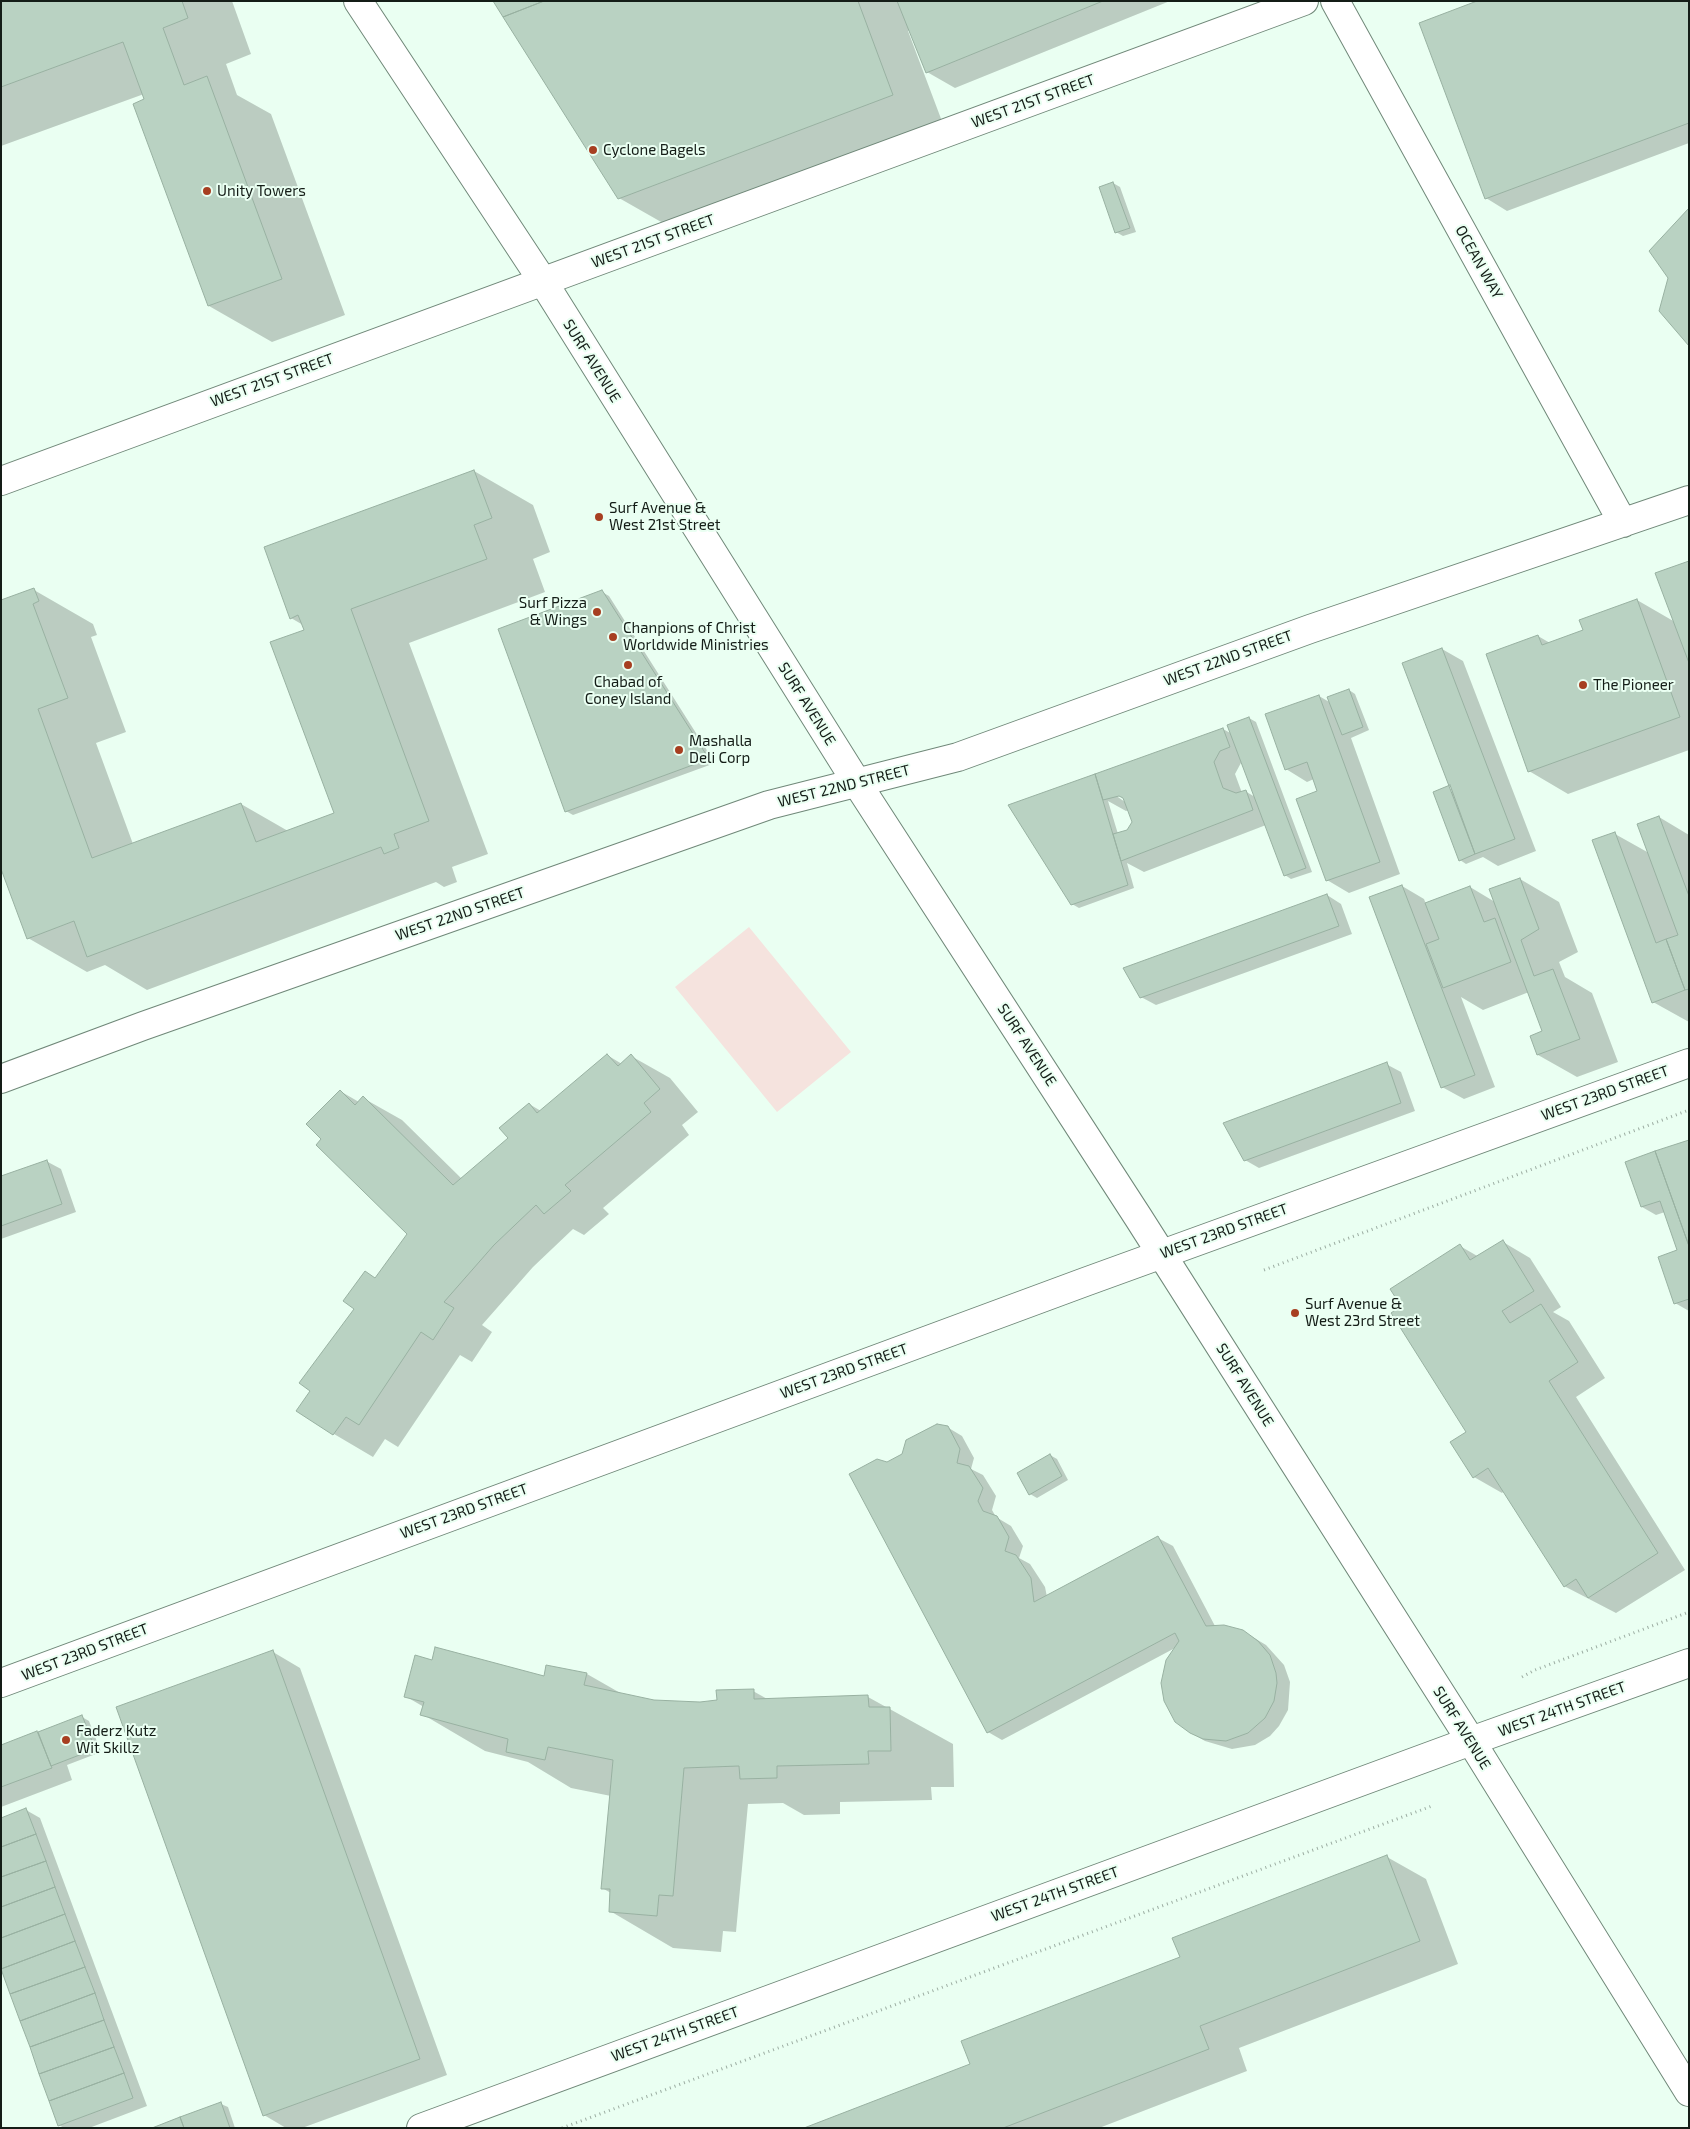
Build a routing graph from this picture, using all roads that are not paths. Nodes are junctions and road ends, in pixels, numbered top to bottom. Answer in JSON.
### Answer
{"nodes":[{"id":1,"x":358,"y":1,"type":"edge"},
{"id":2,"x":1304,"y":1,"type":"edge"},
{"id":3,"x":1335,"y":1,"type":"edge"},
{"id":4,"x":542,"y":280,"type":"junction"},
{"id":5,"x":1,"y":481,"type":"edge"},
{"id":6,"x":1689,"y":500,"type":"edge"},
{"id":7,"x":1623,"y":523,"type":"junction"},
{"id":8,"x":857,"y":783,"type":"junction"},
{"id":9,"x":1689,"y":1063,"type":"edge"},
{"id":10,"x":1,"y":1079,"type":"edge"},
{"id":11,"x":1162,"y":1254,"type":"junction"},
{"id":12,"x":1689,"y":1663,"type":"edge"},
{"id":13,"x":1,"y":1683,"type":"edge"},
{"id":14,"x":1471,"y":1741,"type":"junction"},
{"id":15,"x":1689,"y":2092,"type":"edge"},
{"id":16,"x":421,"y":2128,"type":"edge"}],
"edges":[{"from":1,"to":4,"type":"street","name":"SURF AVENUE"},
{"from":2,"to":4,"type":"street","name":"WEST 21ST STREET"},
{"from":3,"to":7,"type":"street","name":"OCEAN WAY"},
{"from":4,"to":5,"type":"street","name":"WEST 21ST STREET"},
{"from":4,"to":8,"type":"street","name":"SURF AVENUE"},
{"from":6,"to":7,"type":"street","name":"WEST 22ND STREET"},
{"from":7,"to":8,"type":"street","name":"WEST 22ND STREET"},
{"from":8,"to":10,"type":"street","name":"WEST 22ND STREET"},
{"from":8,"to":11,"type":"street","name":"SURF AVENUE"},
{"from":9,"to":11,"type":"street","name":"WEST 23RD STREET"},
{"from":11,"to":13,"type":"street","name":"WEST 23RD STREET"},
{"from":11,"to":14,"type":"street","name":"SURF AVENUE"},
{"from":12,"to":14,"type":"street","name":"WEST 24TH STREET"},
{"from":14,"to":15,"type":"street","name":"SURF AVENUE"},
{"from":14,"to":16,"type":"street","name":"WEST 24TH STREET"}]}
